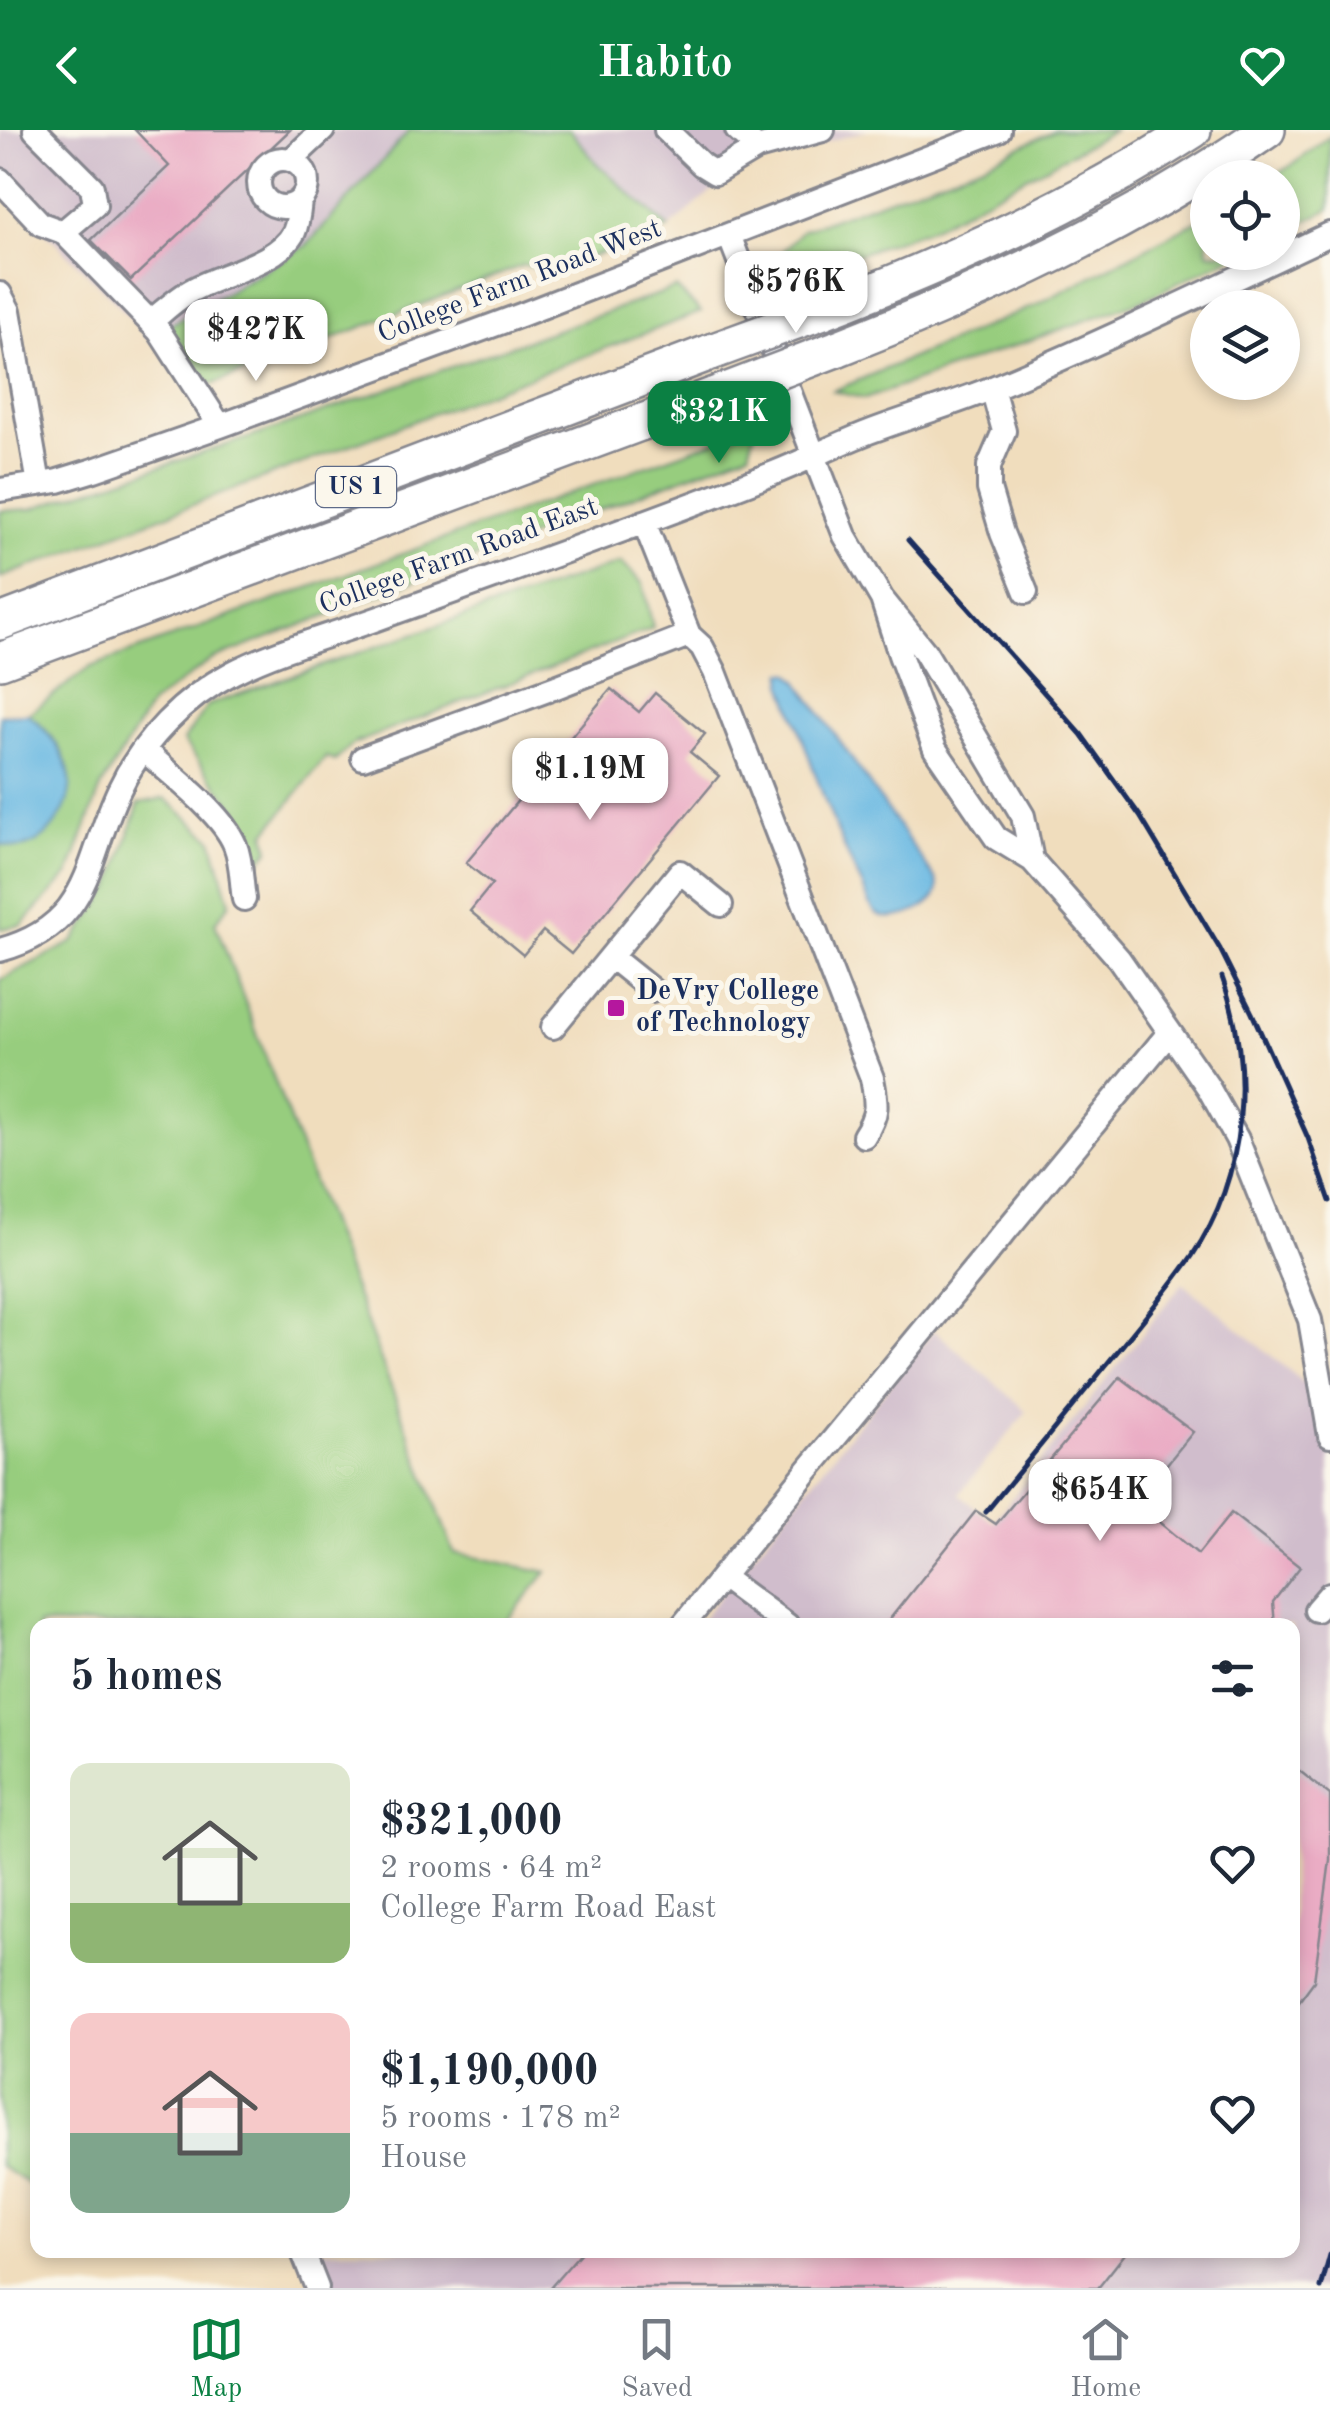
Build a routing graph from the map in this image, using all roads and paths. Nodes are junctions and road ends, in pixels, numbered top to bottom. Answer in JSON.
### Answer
{"nodes":[{"id":1,"x":35,"y":130,"type":"edge"},
{"id":2,"x":323,"y":130,"type":"edge"},
{"id":3,"x":666,"y":130,"type":"edge"},
{"id":4,"x":737,"y":130,"type":"edge"},
{"id":5,"x":1000,"y":130,"type":"edge"},
{"id":6,"x":1194,"y":130,"type":"edge"},
{"id":7,"x":1267,"y":130,"type":"edge"},
{"id":8,"x":814,"y":131,"type":"edge"},
{"id":9,"x":757,"y":148,"type":"junction"},
{"id":10,"x":291,"y":160,"type":"junction"},
{"id":11,"x":0,"y":180,"type":"edge"},
{"id":12,"x":300,"y":201,"type":"junction"},
{"id":13,"x":64,"y":232,"type":"junction"},
{"id":14,"x":1330,"y":234,"type":"edge"},
{"id":15,"x":729,"y":235,"type":"junction"},
{"id":16,"x":0,"y":294,"type":"edge"},
{"id":17,"x":150,"y":322,"type":"junction"},
{"id":18,"x":992,"y":388,"type":"junction"},
{"id":19,"x":220,"y":426,"type":"junction"},
{"id":20,"x":814,"y":456,"type":"junction"},
{"id":21,"x":39,"y":484,"type":"junction"},
{"id":22,"x":0,"y":490,"type":"edge"},
{"id":23,"x":644,"y":522,"type":"junction"},
{"id":24,"x":259,"y":564,"type":"junction"},
{"id":25,"x":1026,"y":592,"type":"dead end"},
{"id":26,"x":882,"y":600,"type":"junction"},
{"id":27,"x":0,"y":622,"type":"edge"},
{"id":28,"x":690,"y":635,"type":"junction"},
{"id":29,"x":0,"y":661,"type":"edge"},
{"id":30,"x":0,"y":685,"type":"edge"},
{"id":31,"x":144,"y":750,"type":"junction"},
{"id":32,"x":362,"y":758,"type":"dead end"},
{"id":33,"x":1032,"y":860,"type":"junction"},
{"id":34,"x":244,"y":899,"type":"dead end"},
{"id":35,"x":720,"y":905,"type":"dead end"},
{"id":36,"x":0,"y":950,"type":"edge"},
{"id":37,"x":611,"y":956,"type":"junction"},
{"id":38,"x":652,"y":990,"type":"dead end"},
{"id":39,"x":554,"y":1027,"type":"dead end"},
{"id":40,"x":1169,"y":1034,"type":"junction"},
{"id":41,"x":864,"y":1136,"type":"dead end"},
{"id":42,"x":1330,"y":1436,"type":"edge"},
{"id":43,"x":722,"y":1577,"type":"junction"},
{"id":44,"x":690,"y":1618,"type":"edge"},
{"id":45,"x":777,"y":1618,"type":"edge"},
{"id":46,"x":305,"y":2258,"type":"edge"},
{"id":47,"x":318,"y":2288,"type":"edge"}],
"edges":[{"from":1,"to":13,"type":"street"},
{"from":2,"to":10,"type":"street"},
{"from":3,"to":9,"type":"street"},
{"from":4,"to":9,"type":"street"},
{"from":5,"to":15,"type":"street","name":"College Farm Road West"},
{"from":6,"to":27,"type":"highway","number":"US 1","bridge":true},
{"from":7,"to":24,"type":"highway","number":"US 1","bridge":true},
{"from":8,"to":9,"type":"street"},
{"from":10,"to":12,"type":"street"},
{"from":10,"to":12,"type":"street"},
{"from":11,"to":13,"type":"street"},
{"from":12,"to":17,"type":"street"},
{"from":13,"to":17,"type":"street"},
{"from":14,"to":18,"type":"street","name":"College Farm Road East"},
{"from":15,"to":19,"type":"street","name":"College Farm Road West"},
{"from":15,"to":20,"type":"street"},
{"from":16,"to":21,"type":"street"},
{"from":17,"to":19,"type":"street"},
{"from":18,"to":20,"type":"street","name":"College Farm Road East"},
{"from":18,"to":25,"type":"street"},
{"from":19,"to":21,"type":"street","name":"College Farm Road West"},
{"from":20,"to":23,"type":"street","name":"College Farm Road East"},
{"from":20,"to":26,"type":"street"},
{"from":21,"to":22,"type":"street","name":"College Farm Road West"},
{"from":23,"to":28,"type":"street"},
{"from":23,"to":31,"type":"street","name":"College Farm Road East"},
{"from":24,"to":29,"type":"highway","number":"US 1"},
{"from":24,"to":30,"type":"highway"},
{"from":26,"to":33,"type":"street"},
{"from":26,"to":33,"type":"street"},
{"from":28,"to":32,"type":"street"},
{"from":28,"to":41,"type":"street"},
{"from":31,"to":34,"type":"street"},
{"from":31,"to":36,"type":"street","name":"College Farm Road East"},
{"from":33,"to":40,"type":"street"},
{"from":35,"to":37,"type":"street"},
{"from":37,"to":38,"type":"street"},
{"from":37,"to":39,"type":"street"},
{"from":40,"to":42,"type":"street"},
{"from":40,"to":43,"type":"street"},
{"from":43,"to":44,"type":"street"},
{"from":43,"to":45,"type":"street"},
{"from":46,"to":47,"type":"street"}]}
